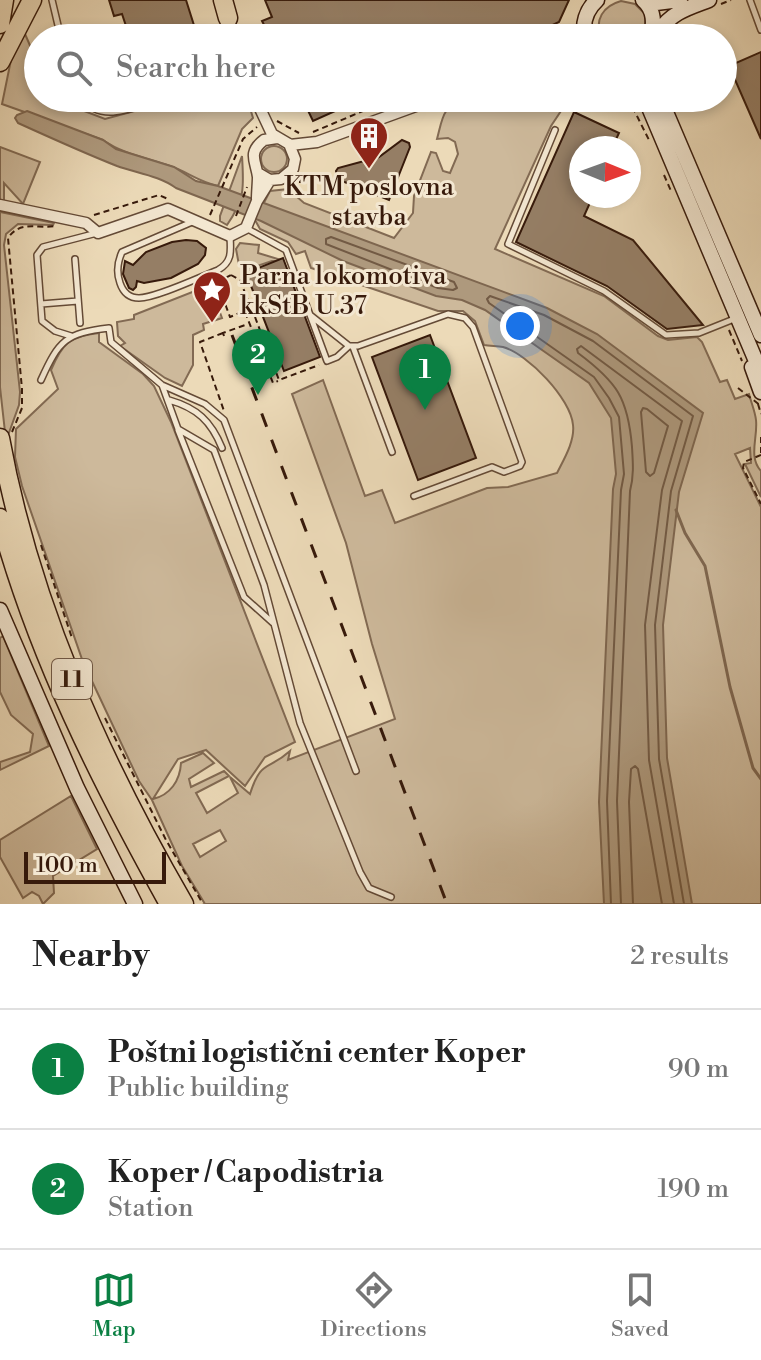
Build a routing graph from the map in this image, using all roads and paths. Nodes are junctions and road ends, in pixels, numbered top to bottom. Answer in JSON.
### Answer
{"nodes":[{"id":1,"x":4,"y":0,"type":"edge"},
{"id":2,"x":32,"y":0,"type":"edge"},
{"id":3,"x":52,"y":0,"type":"edge"},
{"id":4,"x":216,"y":0,"type":"edge"},
{"id":5,"x":223,"y":0,"type":"edge"},
{"id":6,"x":680,"y":0,"type":"edge"},
{"id":7,"x":709,"y":0,"type":"edge"},
{"id":8,"x":750,"y":0,"type":"edge"},
{"id":9,"x":594,"y":2,"type":"edge"},
{"id":10,"x":649,"y":2,"type":"edge"},
{"id":11,"x":228,"y":18,"type":"junction"},
{"id":12,"x":0,"y":24,"type":"edge"},
{"id":13,"x":58,"y":24,"type":"edge"},
{"id":14,"x":230,"y":24,"type":"edge"},
{"id":15,"x":592,"y":24,"type":"edge"},
{"id":16,"x":654,"y":24,"type":"edge"},
{"id":17,"x":664,"y":24,"type":"edge"},
{"id":18,"x":761,"y":30,"type":"edge"},
{"id":19,"x":0,"y":62,"type":"edge"},
{"id":20,"x":258,"y":112,"type":"edge"},
{"id":21,"x":262,"y":112,"type":"edge"},
{"id":22,"x":360,"y":112,"type":"edge"},
{"id":23,"x":400,"y":112,"type":"edge"},
{"id":24,"x":641,"y":112,"type":"edge"},
{"id":25,"x":643,"y":112,"type":"edge"},
{"id":26,"x":669,"y":112,"type":"edge"},
{"id":27,"x":277,"y":122,"type":"dead end"},
{"id":28,"x":555,"y":130,"type":"dead end"},
{"id":29,"x":277,"y":138,"type":"junction"},
{"id":30,"x":260,"y":142,"type":"junction"},
{"id":31,"x":317,"y":142,"type":"junction"},
{"id":32,"x":290,"y":145,"type":"junction"},
{"id":33,"x":651,"y":145,"type":"dead end"},
{"id":34,"x":297,"y":163,"type":"junction"},
{"id":35,"x":661,"y":168,"type":"dead end"},
{"id":36,"x":258,"y":173,"type":"junction"},
{"id":37,"x":226,"y":179,"type":"dead end"},
{"id":38,"x":270,"y":180,"type":"junction"},
{"id":39,"x":300,"y":185,"type":"dead end"},
{"id":40,"x":246,"y":190,"type":"dead end"},
{"id":41,"x":674,"y":200,"type":"dead end"},
{"id":42,"x":257,"y":201,"type":"junction"},
{"id":43,"x":0,"y":205,"type":"edge"},
{"id":44,"x":215,"y":209,"type":"dead end"},
{"id":45,"x":236,"y":216,"type":"dead end"},
{"id":46,"x":196,"y":221,"type":"junction"},
{"id":47,"x":58,"y":222,"type":"dead end"},
{"id":48,"x":246,"y":228,"type":"junction"},
{"id":49,"x":98,"y":233,"type":"junction"},
{"id":50,"x":230,"y":236,"type":"junction"},
{"id":51,"x":75,"y":259,"type":"dead end"},
{"id":52,"x":718,"y":272,"type":"junction"},
{"id":53,"x":78,"y":301,"type":"junction"},
{"id":54,"x":41,"y":304,"type":"junction"},
{"id":55,"x":251,"y":308,"type":"junction"},
{"id":56,"x":244,"y":311,"type":"junction"},
{"id":57,"x":262,"y":314,"type":"dead end"},
{"id":58,"x":310,"y":315,"type":"junction"},
{"id":59,"x":255,"y":317,"type":"junction"},
{"id":60,"x":730,"y":321,"type":"junction"},
{"id":61,"x":80,"y":323,"type":"dead end"},
{"id":62,"x":249,"y":323,"type":"junction"},
{"id":63,"x":761,"y":335,"type":"edge"},
{"id":64,"x":71,"y":336,"type":"junction"},
{"id":65,"x":351,"y":347,"type":"junction"},
{"id":66,"x":327,"y":361,"type":"junction"},
{"id":67,"x":742,"y":361,"type":"dead end"},
{"id":68,"x":761,"y":373,"type":"edge"},
{"id":69,"x":41,"y":380,"type":"dead end"},
{"id":70,"x":279,"y":380,"type":"junction"},
{"id":71,"x":162,"y":385,"type":"junction"},
{"id":72,"x":738,"y":388,"type":"dead end"},
{"id":73,"x":168,"y":400,"type":"junction"},
{"id":74,"x":759,"y":400,"type":"edge"},
{"id":75,"x":761,"y":414,"type":"edge"},
{"id":76,"x":224,"y":420,"type":"junction"},
{"id":77,"x":178,"y":429,"type":"junction"},
{"id":78,"x":761,"y":435,"type":"edge"},
{"id":79,"x":5,"y":438,"type":"edge"},
{"id":80,"x":222,"y":448,"type":"dead end"},
{"id":81,"x":392,"y":452,"type":"dead end"},
{"id":82,"x":761,"y":455,"type":"edge"},
{"id":83,"x":414,"y":496,"type":"dead end"},
{"id":84,"x":761,"y":504,"type":"edge"},
{"id":85,"x":0,"y":518,"type":"edge"},
{"id":86,"x":39,"y":540,"type":"dead end"},
{"id":87,"x":0,"y":610,"type":"edge"},
{"id":88,"x":273,"y":623,"type":"junction"},
{"id":89,"x":4,"y":631,"type":"edge"},
{"id":90,"x":73,"y":643,"type":"dead end"},
{"id":91,"x":104,"y":716,"type":"dead end"},
{"id":92,"x":356,"y":771,"type":"dead end"},
{"id":93,"x":391,"y":897,"type":"dead end"},
{"id":94,"x":135,"y":904,"type":"edge"},
{"id":95,"x":169,"y":904,"type":"edge"},
{"id":96,"x":184,"y":904,"type":"edge"},
{"id":97,"x":203,"y":904,"type":"edge"}],
"edges":[{"from":1,"to":12,"type":"highway"},
{"from":2,"to":19,"type":"highway"},
{"from":3,"to":13,"type":"lane"},
{"from":4,"to":11,"type":"lane"},
{"from":5,"to":11,"type":"highway"},
{"from":6,"to":10,"type":"street"},
{"from":7,"to":17,"type":"street"},
{"from":8,"to":18,"type":"lane"},
{"from":9,"to":15,"type":"street"},
{"from":10,"to":16,"type":"street"},
{"from":11,"to":14,"type":"street"},
{"from":20,"to":30,"type":"street"},
{"from":21,"to":29,"type":"street"},
{"from":22,"to":27,"type":"path"},
{"from":23,"to":31,"type":"street"},
{"from":24,"to":33,"type":"path"},
{"from":25,"to":52,"type":"street"},
{"from":26,"to":63,"type":"street"},
{"from":28,"to":60,"type":"lane"},
{"from":29,"to":30,"type":"street"},
{"from":29,"to":32,"type":"street"},
{"from":30,"to":36,"type":"street"},
{"from":31,"to":32,"type":"street"},
{"from":31,"to":34,"type":"street"},
{"from":32,"to":34,"type":"street"},
{"from":34,"to":38,"type":"street"},
{"from":34,"to":39,"type":"path"},
{"from":35,"to":41,"type":"path"},
{"from":36,"to":38,"type":"street"},
{"from":36,"to":42,"type":"street"},
{"from":37,"to":44,"type":"path"},
{"from":38,"to":42,"type":"street"},
{"from":40,"to":45,"type":"path"},
{"from":42,"to":48,"type":"street"},
{"from":43,"to":49,"type":"street"},
{"from":46,"to":49,"type":"street"},
{"from":46,"to":50,"type":"street"},
{"from":46,"to":50,"type":"lane"},
{"from":47,"to":79,"type":"path"},
{"from":48,"to":50,"type":"street"},
{"from":48,"to":58,"type":"lane"},
{"from":49,"to":54,"type":"lane"},
{"from":51,"to":53,"type":"lane"},
{"from":52,"to":60,"type":"street"},
{"from":52,"to":68,"type":"street"},
{"from":53,"to":54,"type":"lane"},
{"from":53,"to":61,"type":"lane"},
{"from":54,"to":64,"type":"lane"},
{"from":55,"to":56,"type":"path"},
{"from":55,"to":56,"type":"path"},
{"from":55,"to":59,"type":"path"},
{"from":56,"to":62,"type":"path"},
{"from":57,"to":59,"type":"path"},
{"from":58,"to":65,"type":"lane"},
{"from":58,"to":66,"type":"lane"},
{"from":59,"to":70,"type":"path"},
{"from":60,"to":67,"type":"path"},
{"from":60,"to":74,"type":"street"},
{"from":62,"to":70,"type":"path"},
{"from":62,"to":76,"type":"path"},
{"from":64,"to":69,"type":"lane"},
{"from":64,"to":71,"type":"lane"},
{"from":65,"to":66,"type":"lane"},
{"from":65,"to":81,"type":"lane"},
{"from":65,"to":83,"type":"lane"},
{"from":66,"to":70,"type":"path"},
{"from":71,"to":73,"type":"lane"},
{"from":71,"to":76,"type":"lane"},
{"from":72,"to":74,"type":"path"},
{"from":73,"to":77,"type":"lane"},
{"from":73,"to":80,"type":"lane"},
{"from":74,"to":75,"type":"path"},
{"from":76,"to":92,"type":"lane"},
{"from":77,"to":88,"type":"lane"},
{"from":77,"to":88,"type":"lane"},
{"from":78,"to":82,"type":"path"},
{"from":79,"to":96,"type":"highway","number":"11"},
{"from":82,"to":84,"type":"path"},
{"from":85,"to":95,"type":"highway","number":"11"},
{"from":86,"to":90,"type":"path"},
{"from":87,"to":89,"type":"street"},
{"from":88,"to":93,"type":"lane"},
{"from":89,"to":94,"type":"street"},
{"from":91,"to":97,"type":"path"}]}
